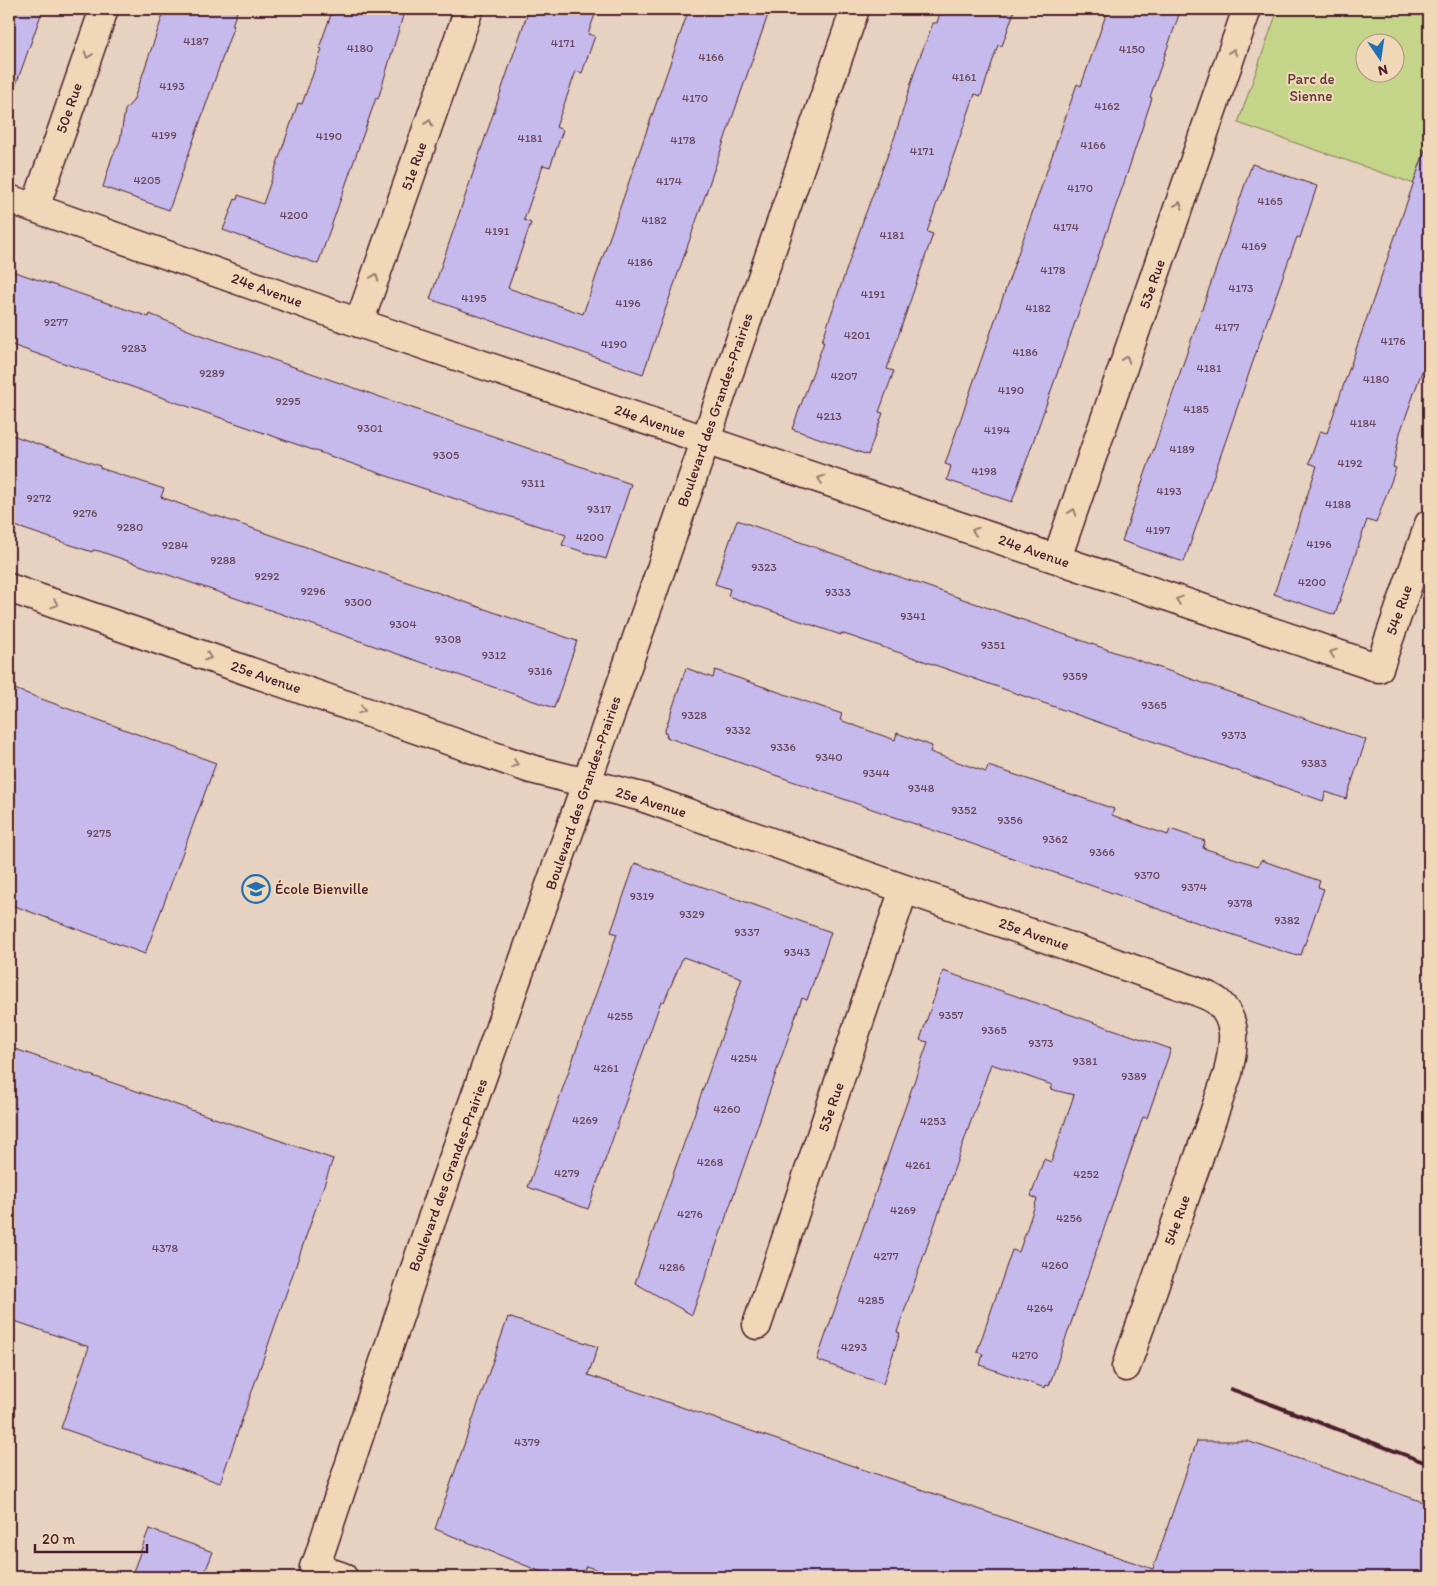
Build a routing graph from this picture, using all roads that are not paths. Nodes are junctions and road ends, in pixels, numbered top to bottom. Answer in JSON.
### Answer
{"nodes":[{"id":1,"x":104,"y":9,"type":"edge"},
{"id":2,"x":468,"y":9,"type":"edge"},
{"id":3,"x":855,"y":9,"type":"edge"},
{"id":4,"x":1248,"y":9,"type":"edge"},
{"id":5,"x":9,"y":198,"type":"edge"},
{"id":6,"x":35,"y":208,"type":"junction"},
{"id":7,"x":359,"y":323,"type":"junction"},
{"id":8,"x":705,"y":440,"type":"junction"},
{"id":9,"x":1429,"y":524,"type":"edge"},
{"id":10,"x":1057,"y":558,"type":"junction"},
{"id":11,"x":9,"y":588,"type":"edge"},
{"id":12,"x":1379,"y":668,"type":"joint"},
{"id":13,"x":586,"y":784,"type":"junction"},
{"id":14,"x":904,"y":889,"type":"junction"},
{"id":15,"x":1228,"y":1073,"type":"joint"},
{"id":16,"x":757,"y":1325,"type":"dead end"},
{"id":17,"x":1126,"y":1367,"type":"dead end"},
{"id":18,"x":313,"y":1572,"type":"edge"},
{"id":19,"x":343,"y":1577,"type":"edge"}],
"edges":[{"from":1,"to":6,"type":"street","name":"50e Rue","one_way":true},
{"from":7,"to":2,"type":"street","name":"51e Rue","one_way":true},
{"from":3,"to":8,"type":"street","name":"Boulevard des Grandes-Prairies"},
{"from":10,"to":4,"type":"street","name":"53e Rue","one_way":true},
{"from":5,"to":6,"type":"street","name":"24e Avenue"},
{"from":6,"to":7,"type":"street","name":"24e Avenue"},
{"from":7,"to":8,"type":"street","name":"24e Avenue"},
{"from":10,"to":8,"type":"street","name":"24e Avenue","one_way":true},
{"from":8,"to":13,"type":"street","name":"Boulevard des Grandes-Prairies"},
{"from":9,"to":12,"type":"street","name":"54e Rue"},
{"from":12,"to":10,"type":"street","name":"24e Avenue","one_way":true},
{"from":11,"to":13,"type":"street","name":"25e Avenue","one_way":true},
{"from":13,"to":14,"type":"street","name":"25e Avenue"},
{"from":13,"to":18,"type":"street","name":"Boulevard des Grandes-Prairies"},
{"from":14,"to":15,"type":"street","name":"25e Avenue"},
{"from":14,"to":16,"type":"street","name":"53e Rue"},
{"from":15,"to":17,"type":"street","name":"54e Rue"},
{"from":18,"to":19,"type":"street"}]}
